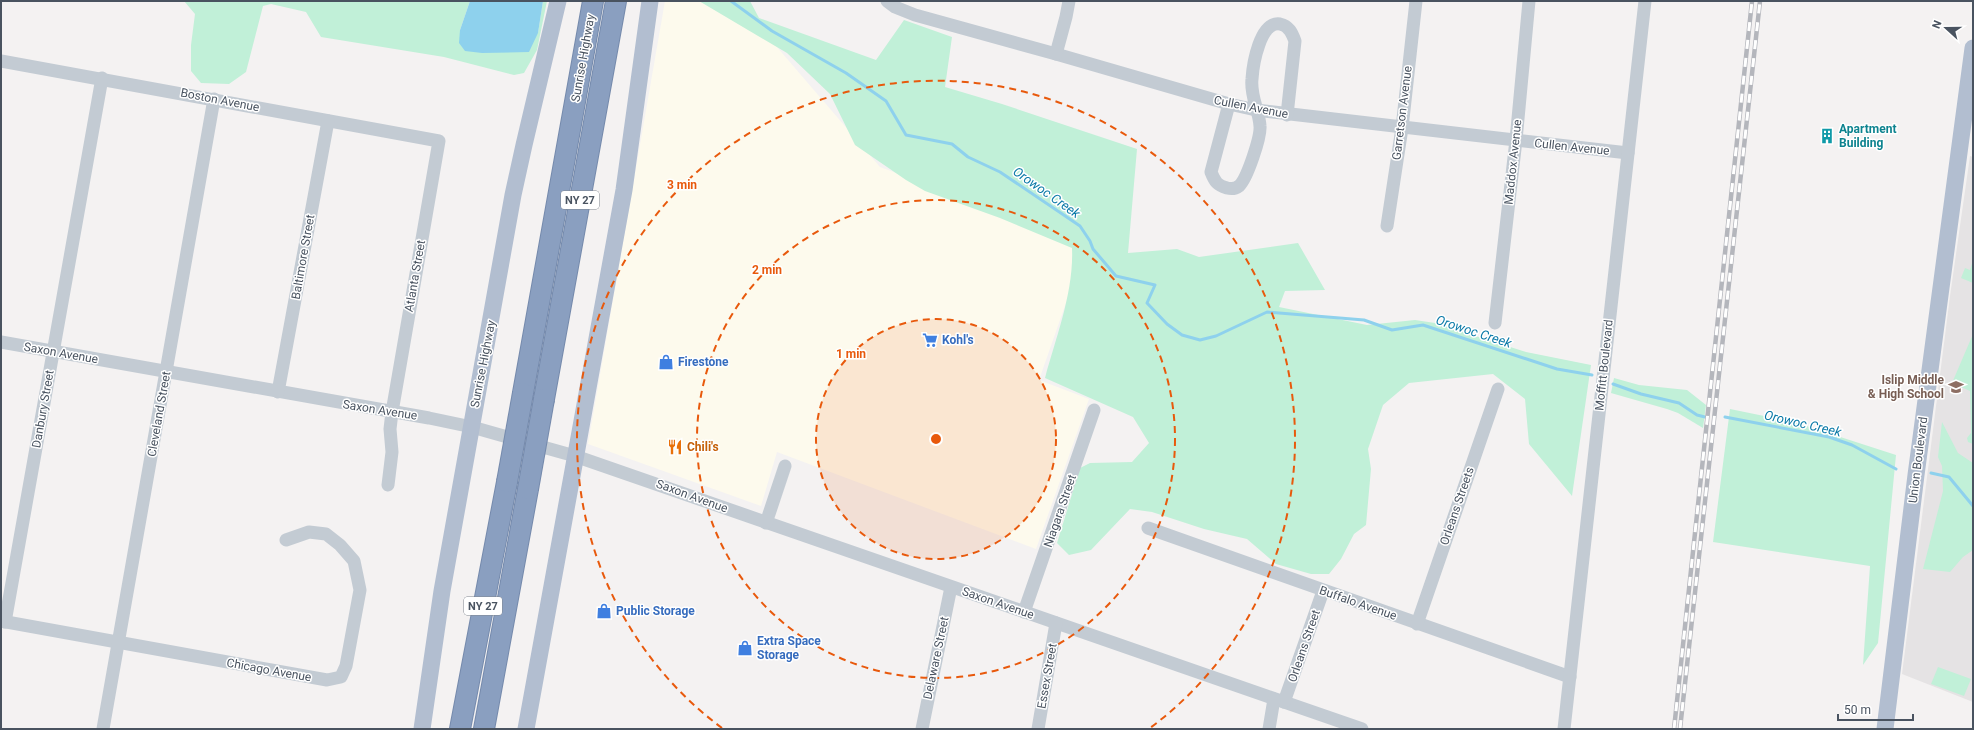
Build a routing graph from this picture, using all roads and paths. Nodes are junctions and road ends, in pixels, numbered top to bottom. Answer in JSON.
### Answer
{"nodes":[{"id":1,"x":558,"y":1,"type":"edge"},
{"id":2,"x":593,"y":1,"type":"edge"},
{"id":3,"x":616,"y":1,"type":"edge"},
{"id":4,"x":650,"y":1,"type":"edge"},
{"id":5,"x":887,"y":1,"type":"edge"},
{"id":6,"x":1069,"y":1,"type":"edge"},
{"id":7,"x":1416,"y":1,"type":"edge"},
{"id":8,"x":1529,"y":1,"type":"edge"},
{"id":9,"x":1645,"y":1,"type":"edge"},
{"id":10,"x":1973,"y":48,"type":"edge"},
{"id":11,"x":1056,"y":54,"type":"junction"},
{"id":12,"x":1,"y":60,"type":"edge"},
{"id":13,"x":102,"y":78,"type":"junction"},
{"id":14,"x":214,"y":99,"type":"junction"},
{"id":15,"x":1229,"y":104,"type":"junction"},
{"id":16,"x":1256,"y":110,"type":"junction"},
{"id":17,"x":1287,"y":115,"type":"junction"},
{"id":18,"x":328,"y":121,"type":"junction"},
{"id":19,"x":1402,"y":128,"type":"junction"},
{"id":20,"x":1516,"y":140,"type":"junction"},
{"id":21,"x":439,"y":141,"type":"joint"},
{"id":22,"x":1628,"y":153,"type":"junction"},
{"id":23,"x":1387,"y":226,"type":"dead end"},
{"id":24,"x":1495,"y":323,"type":"dead end"},
{"id":25,"x":1,"y":342,"type":"edge"},
{"id":26,"x":53,"y":351,"type":"junction"},
{"id":27,"x":167,"y":373,"type":"junction"},
{"id":28,"x":1498,"y":388,"type":"dead end"},
{"id":29,"x":278,"y":392,"type":"junction"},
{"id":30,"x":1094,"y":410,"type":"dead end"},
{"id":31,"x":392,"y":412,"type":"junction"},
{"id":32,"x":472,"y":427,"type":"junction"},
{"id":33,"x":575,"y":456,"type":"junction"},
{"id":34,"x":785,"y":466,"type":"dead end"},
{"id":35,"x":388,"y":485,"type":"dead end"},
{"id":36,"x":766,"y":523,"type":"junction"},
{"id":37,"x":1148,"y":528,"type":"dead end"},
{"id":38,"x":286,"y":540,"type":"dead end"},
{"id":39,"x":951,"y":587,"type":"junction"},
{"id":40,"x":1322,"y":591,"type":"junction"},
{"id":41,"x":1024,"y":612,"type":"junction"},
{"id":42,"x":3,"y":622,"type":"edge"},
{"id":43,"x":1056,"y":623,"type":"junction"},
{"id":44,"x":1417,"y":624,"type":"junction"},
{"id":45,"x":118,"y":643,"type":"junction"},
{"id":46,"x":1570,"y":677,"type":"junction"},
{"id":47,"x":1279,"y":700,"type":"junction"},
{"id":48,"x":102,"y":729,"type":"edge"},
{"id":49,"x":422,"y":729,"type":"edge"},
{"id":50,"x":460,"y":729,"type":"edge"},
{"id":51,"x":484,"y":729,"type":"edge"},
{"id":52,"x":526,"y":729,"type":"edge"},
{"id":53,"x":922,"y":729,"type":"edge"},
{"id":54,"x":1038,"y":729,"type":"edge"},
{"id":55,"x":1269,"y":729,"type":"edge"},
{"id":56,"x":1362,"y":729,"type":"edge"},
{"id":57,"x":1564,"y":729,"type":"edge"},
{"id":58,"x":1885,"y":729,"type":"edge"}],
"edges":[{"from":1,"to":32,"type":"main road","name":"Sunrise Highway"},
{"from":2,"to":50,"type":"highway","name":"Sunrise Highway","number":"NY 27","bridge":true},
{"from":3,"to":51,"type":"highway","name":"Sunrise Highway","number":"NY 27","bridge":true},
{"from":4,"to":33,"type":"main road"},
{"from":5,"to":11,"type":"street","name":"Cullen Avenue"},
{"from":6,"to":11,"type":"street"},
{"from":7,"to":19,"type":"street","name":"Garretson Avenue"},
{"from":8,"to":20,"type":"street","name":"Maddox Avenue"},
{"from":9,"to":22,"type":"street","name":"Moffitt Boulevard"},
{"from":10,"to":58,"type":"main road","name":"Union Boulevard"},
{"from":11,"to":15,"type":"street","name":"Cullen Avenue"},
{"from":12,"to":13,"type":"street","name":"Boston Avenue"},
{"from":13,"to":14,"type":"street","name":"Boston Avenue"},
{"from":13,"to":26,"type":"street","name":"Danbury Street"},
{"from":14,"to":18,"type":"street","name":"Boston Avenue"},
{"from":14,"to":27,"type":"street","name":"Cleveland Street"},
{"from":15,"to":16,"type":"street","name":"Cullen Avenue"},
{"from":15,"to":16,"type":"street"},
{"from":16,"to":17,"type":"street","name":"Cullen Avenue"},
{"from":16,"to":17,"type":"street"},
{"from":17,"to":19,"type":"street","name":"Cullen Avenue"},
{"from":18,"to":21,"type":"street","name":"Boston Avenue"},
{"from":18,"to":29,"type":"street","name":"Baltimore Street"},
{"from":19,"to":20,"type":"street","name":"Cullen Avenue"},
{"from":19,"to":23,"type":"street","name":"Garretson Avenue"},
{"from":20,"to":22,"type":"street","name":"Cullen Avenue"},
{"from":20,"to":24,"type":"street","name":"Maddox Avenue"},
{"from":21,"to":31,"type":"street","name":"Atlanta Street"},
{"from":22,"to":46,"type":"street","name":"Moffitt Boulevard"},
{"from":25,"to":26,"type":"street","name":"Saxon Avenue"},
{"from":26,"to":27,"type":"street","name":"Saxon Avenue"},
{"from":26,"to":42,"type":"street","name":"Danbury Street"},
{"from":27,"to":29,"type":"street","name":"Saxon Avenue"},
{"from":27,"to":45,"type":"street","name":"Cleveland Street"},
{"from":28,"to":44,"type":"street","name":"Orleans Streets"},
{"from":29,"to":31,"type":"street","name":"Saxon Avenue"},
{"from":30,"to":41,"type":"street","name":"Niagara Street"},
{"from":31,"to":32,"type":"street","name":"Saxon Avenue"},
{"from":31,"to":35,"type":"street","name":"Atlanta Street"},
{"from":32,"to":33,"type":"street","name":"Saxon Avenue"},
{"from":32,"to":49,"type":"main road","name":"Sunrise Highway"},
{"from":33,"to":36,"type":"street","name":"Saxon Avenue"},
{"from":33,"to":52,"type":"main road"},
{"from":34,"to":36,"type":"street"},
{"from":36,"to":39,"type":"street","name":"Saxon Avenue"},
{"from":37,"to":40,"type":"street","name":"Buffalo Avenue"},
{"from":38,"to":45,"type":"street","name":"Chicago Avenue"},
{"from":39,"to":41,"type":"street","name":"Saxon Avenue"},
{"from":39,"to":53,"type":"street","name":"Delaware Street"},
{"from":40,"to":44,"type":"street","name":"Buffalo Avenue"},
{"from":40,"to":47,"type":"street","name":"Orleans Street"},
{"from":41,"to":43,"type":"street","name":"Saxon Avenue"},
{"from":42,"to":45,"type":"street","name":"Chicago Avenue"},
{"from":43,"to":47,"type":"street","name":"Saxon Avenue"},
{"from":43,"to":54,"type":"street","name":"Essex Street"},
{"from":44,"to":46,"type":"street","name":"Buffalo Avenue"},
{"from":45,"to":48,"type":"street","name":"Cleveland Street"},
{"from":46,"to":57,"type":"street","name":"Moffitt Boulevard"},
{"from":47,"to":55,"type":"street","name":"Orleans Street"},
{"from":47,"to":56,"type":"street","name":"Saxon Avenue"}]}
